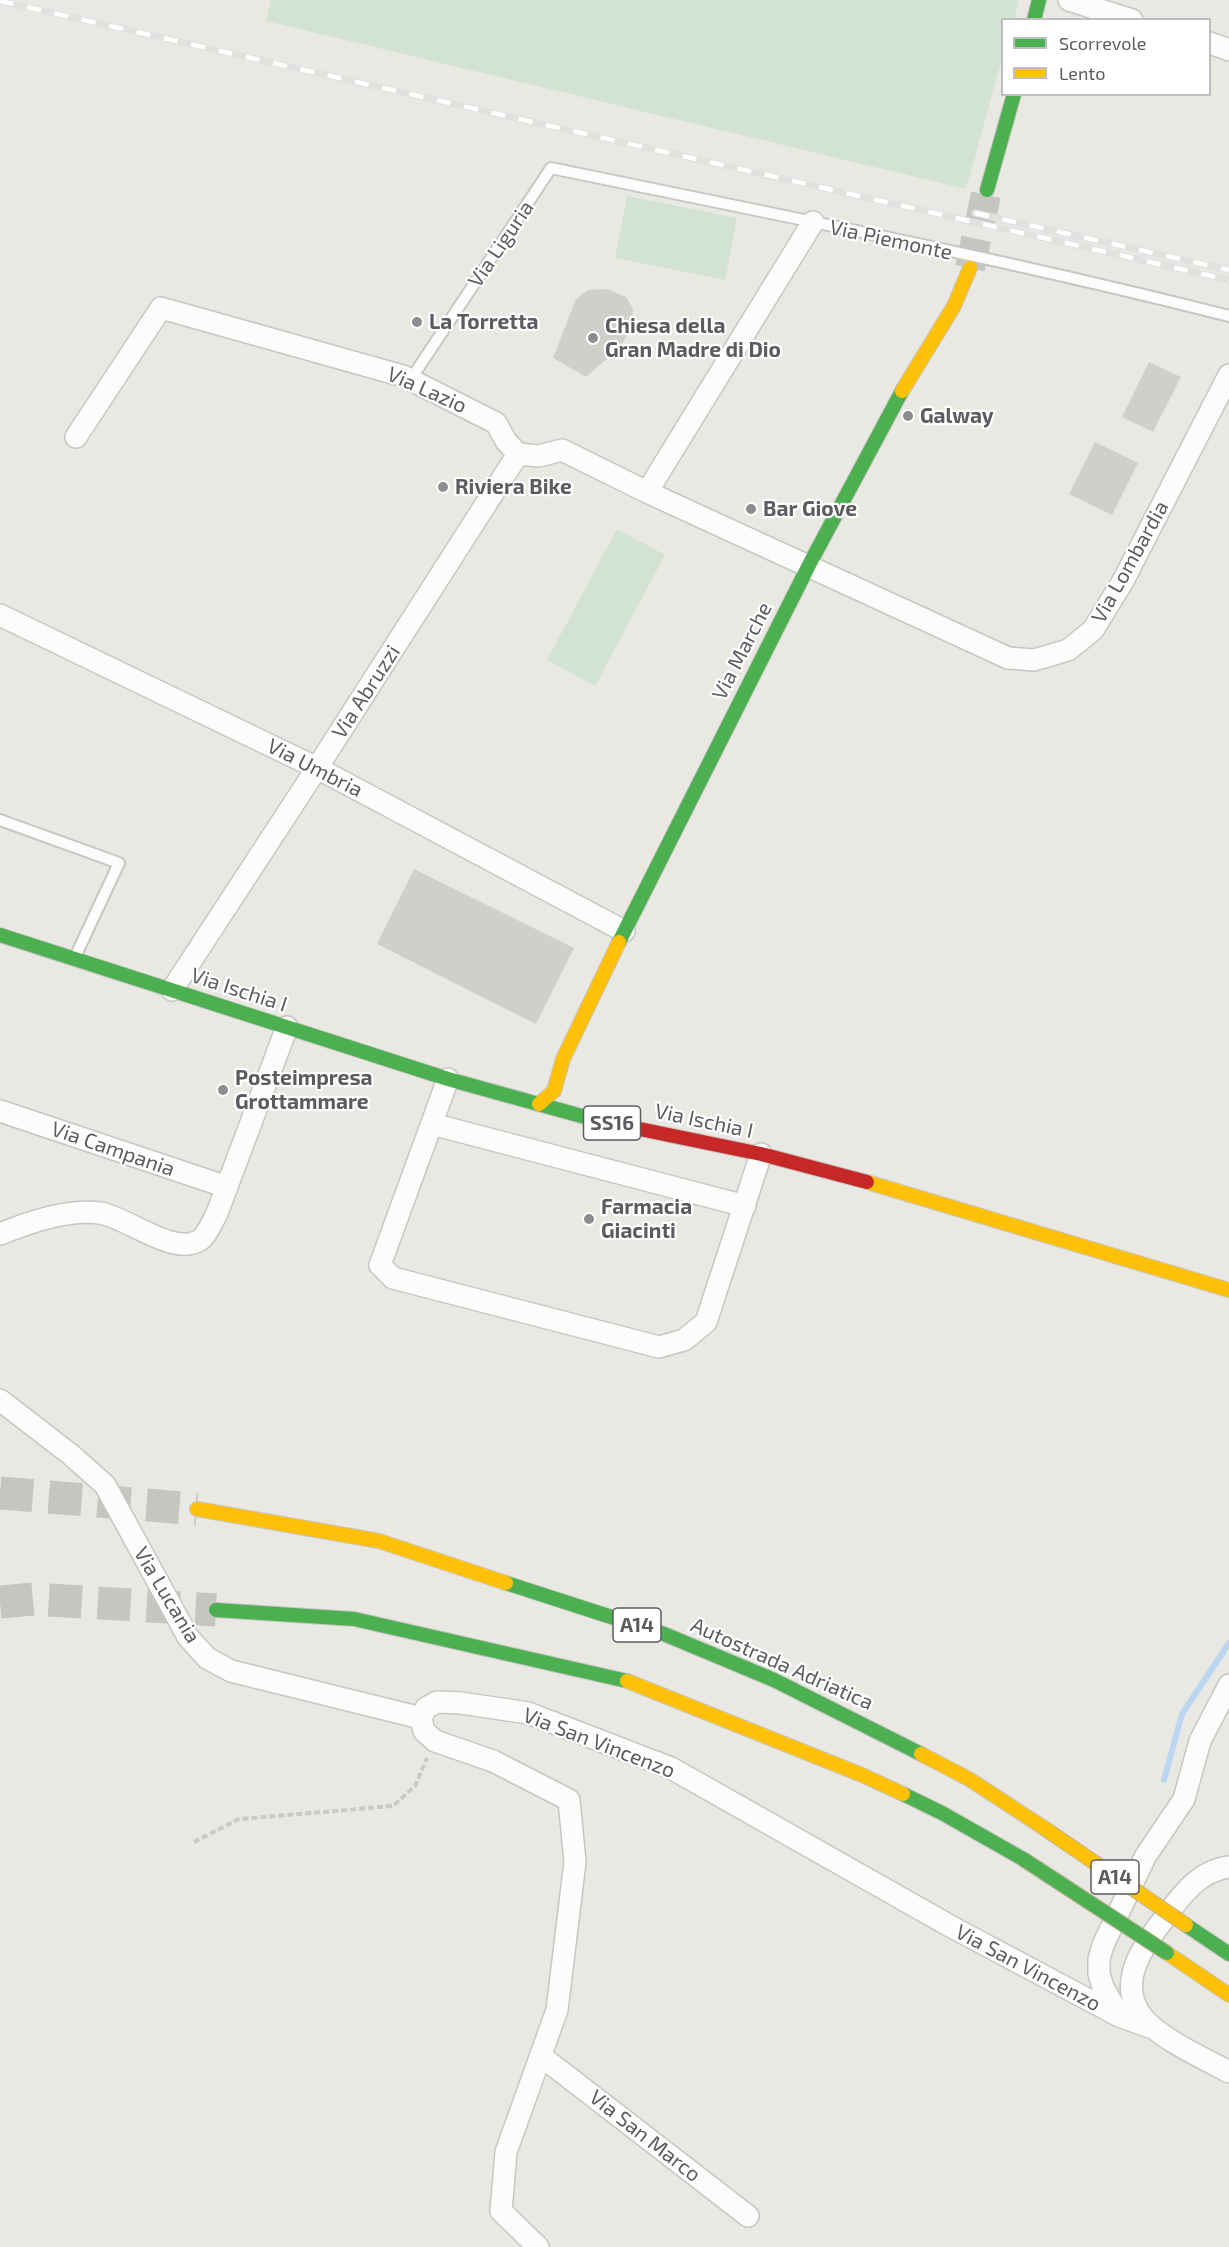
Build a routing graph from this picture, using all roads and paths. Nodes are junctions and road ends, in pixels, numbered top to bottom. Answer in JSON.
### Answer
{"nodes":[{"id":1,"x":1039,"y":0,"type":"edge"},
{"id":2,"x":1069,"y":0,"type":"edge"},
{"id":3,"x":1034,"y":18,"type":"edge"},
{"id":4,"x":1126,"y":18,"type":"edge"},
{"id":5,"x":1211,"y":45,"type":"edge"},
{"id":6,"x":1229,"y":50,"type":"edge"},
{"id":7,"x":1013,"y":96,"type":"edge"},
{"id":8,"x":551,"y":168,"type":"joint"},
{"id":9,"x":987,"y":190,"type":"tunnel mouth"},
{"id":10,"x":813,"y":222,"type":"junction"},
{"id":11,"x":970,"y":268,"type":"tunnel mouth"},
{"id":12,"x":1229,"y":316,"type":"edge"},
{"id":13,"x":1229,"y":375,"type":"edge"},
{"id":14,"x":411,"y":379,"type":"junction"},
{"id":15,"x":76,"y":437,"type":"dead end"},
{"id":16,"x":518,"y":454,"type":"junction"},
{"id":17,"x":647,"y":492,"type":"junction"},
{"id":18,"x":809,"y":565,"type":"junction"},
{"id":19,"x":0,"y":615,"type":"edge"},
{"id":20,"x":317,"y":768,"type":"junction"},
{"id":21,"x":0,"y":820,"type":"edge"},
{"id":22,"x":624,"y":931,"type":"junction"},
{"id":23,"x":0,"y":935,"type":"edge"},
{"id":24,"x":73,"y":960,"type":"junction"},
{"id":25,"x":172,"y":990,"type":"junction"},
{"id":26,"x":287,"y":1027,"type":"junction"},
{"id":27,"x":563,"y":1059,"type":"junction"},
{"id":28,"x":448,"y":1079,"type":"junction"},
{"id":29,"x":539,"y":1104,"type":"junction"},
{"id":30,"x":0,"y":1111,"type":"edge"},
{"id":31,"x":432,"y":1124,"type":"junction"},
{"id":32,"x":761,"y":1154,"type":"junction"},
{"id":33,"x":227,"y":1187,"type":"junction"},
{"id":34,"x":744,"y":1206,"type":"junction"},
{"id":35,"x":0,"y":1234,"type":"edge"},
{"id":36,"x":1229,"y":1290,"type":"edge"},
{"id":37,"x":0,"y":1400,"type":"edge"},
{"id":38,"x":197,"y":1509,"type":"tunnel mouth"},
{"id":39,"x":216,"y":1610,"type":"tunnel mouth"},
{"id":40,"x":1229,"y":1685,"type":"edge"},
{"id":41,"x":421,"y":1718,"type":"junction"},
{"id":42,"x":435,"y":1741,"type":"junction"},
{"id":43,"x":194,"y":1842,"type":"dead end"},
{"id":44,"x":1229,"y":1867,"type":"edge"},
{"id":45,"x":1229,"y":1954,"type":"edge"},
{"id":46,"x":1229,"y":1995,"type":"edge"},
{"id":47,"x":1119,"y":2016,"type":"junction"},
{"id":48,"x":1150,"y":2027,"type":"junction"},
{"id":49,"x":541,"y":2056,"type":"junction"},
{"id":50,"x":1229,"y":2072,"type":"edge"},
{"id":51,"x":748,"y":2216,"type":"dead end"},
{"id":52,"x":537,"y":2247,"type":"edge"}],
"edges":[{"from":1,"to":3,"type":"main road"},
{"from":2,"to":4,"type":"street"},
{"from":5,"to":6,"type":"street"},
{"from":7,"to":9,"type":"main road"},
{"from":8,"to":10,"type":"lane","name":"Via Piemonte"},
{"from":8,"to":14,"type":"lane","name":"Via Liguria"},
{"from":10,"to":12,"type":"lane","name":"Via Piemonte"},
{"from":10,"to":17,"type":"street"},
{"from":11,"to":18,"type":"main road","name":"Via Marche"},
{"from":13,"to":18,"type":"street","name":"Via Lombardia"},
{"from":14,"to":15,"type":"street","name":"Via Lazio"},
{"from":14,"to":16,"type":"street","name":"Via Lazio"},
{"from":16,"to":17,"type":"street"},
{"from":16,"to":20,"type":"street","name":"Via Abruzzi"},
{"from":17,"to":18,"type":"street"},
{"from":18,"to":22,"type":"main road","name":"Via Marche"},
{"from":19,"to":20,"type":"street","name":"Via Umbria"},
{"from":20,"to":22,"type":"street","name":"Via Umbria"},
{"from":20,"to":25,"type":"street","name":"Via Abruzzi"},
{"from":21,"to":24,"type":"lane"},
{"from":22,"to":27,"type":"main road","name":"Via Marche"},
{"from":23,"to":24,"type":"main road","name":"Via Ischia I","number":"SS16"},
{"from":24,"to":25,"type":"main road","name":"Via Ischia I","number":"SS16"},
{"from":25,"to":26,"type":"main road","name":"Via Ischia I","number":"SS16"},
{"from":26,"to":28,"type":"main road","name":"Via Ischia I","number":"SS16"},
{"from":26,"to":33,"type":"street"},
{"from":27,"to":29,"type":"main road","name":"Via Marche"},
{"from":27,"to":29,"type":"main road","name":"Via Marche"},
{"from":28,"to":29,"type":"main road","name":"Via Ischia I","number":"SS16"},
{"from":28,"to":31,"type":"street"},
{"from":29,"to":32,"type":"main road","name":"Via Ischia I","number":"SS16"},
{"from":30,"to":33,"type":"street","name":"Via Campania"},
{"from":31,"to":34,"type":"street"},
{"from":31,"to":34,"type":"street"},
{"from":32,"to":34,"type":"street"},
{"from":32,"to":36,"type":"main road","name":"Via Ischia I","number":"SS16"},
{"from":33,"to":35,"type":"street"},
{"from":37,"to":41,"type":"street","name":"Via Lucania"},
{"from":38,"to":45,"type":"main road","name":"Autostrada Adriatica","number":"A14","bridge":true},
{"from":39,"to":46,"type":"main road","number":"A14","bridge":true},
{"from":40,"to":47,"type":"street"},
{"from":41,"to":42,"type":"street"},
{"from":41,"to":47,"type":"street","name":"Via San Vincenzo"},
{"from":42,"to":43,"type":"path"},
{"from":42,"to":49,"type":"street"},
{"from":44,"to":48,"type":"street"},
{"from":47,"to":48,"type":"street"},
{"from":48,"to":50,"type":"street"},
{"from":49,"to":51,"type":"street","name":"Via San Marco"},
{"from":49,"to":52,"type":"street"}]}
